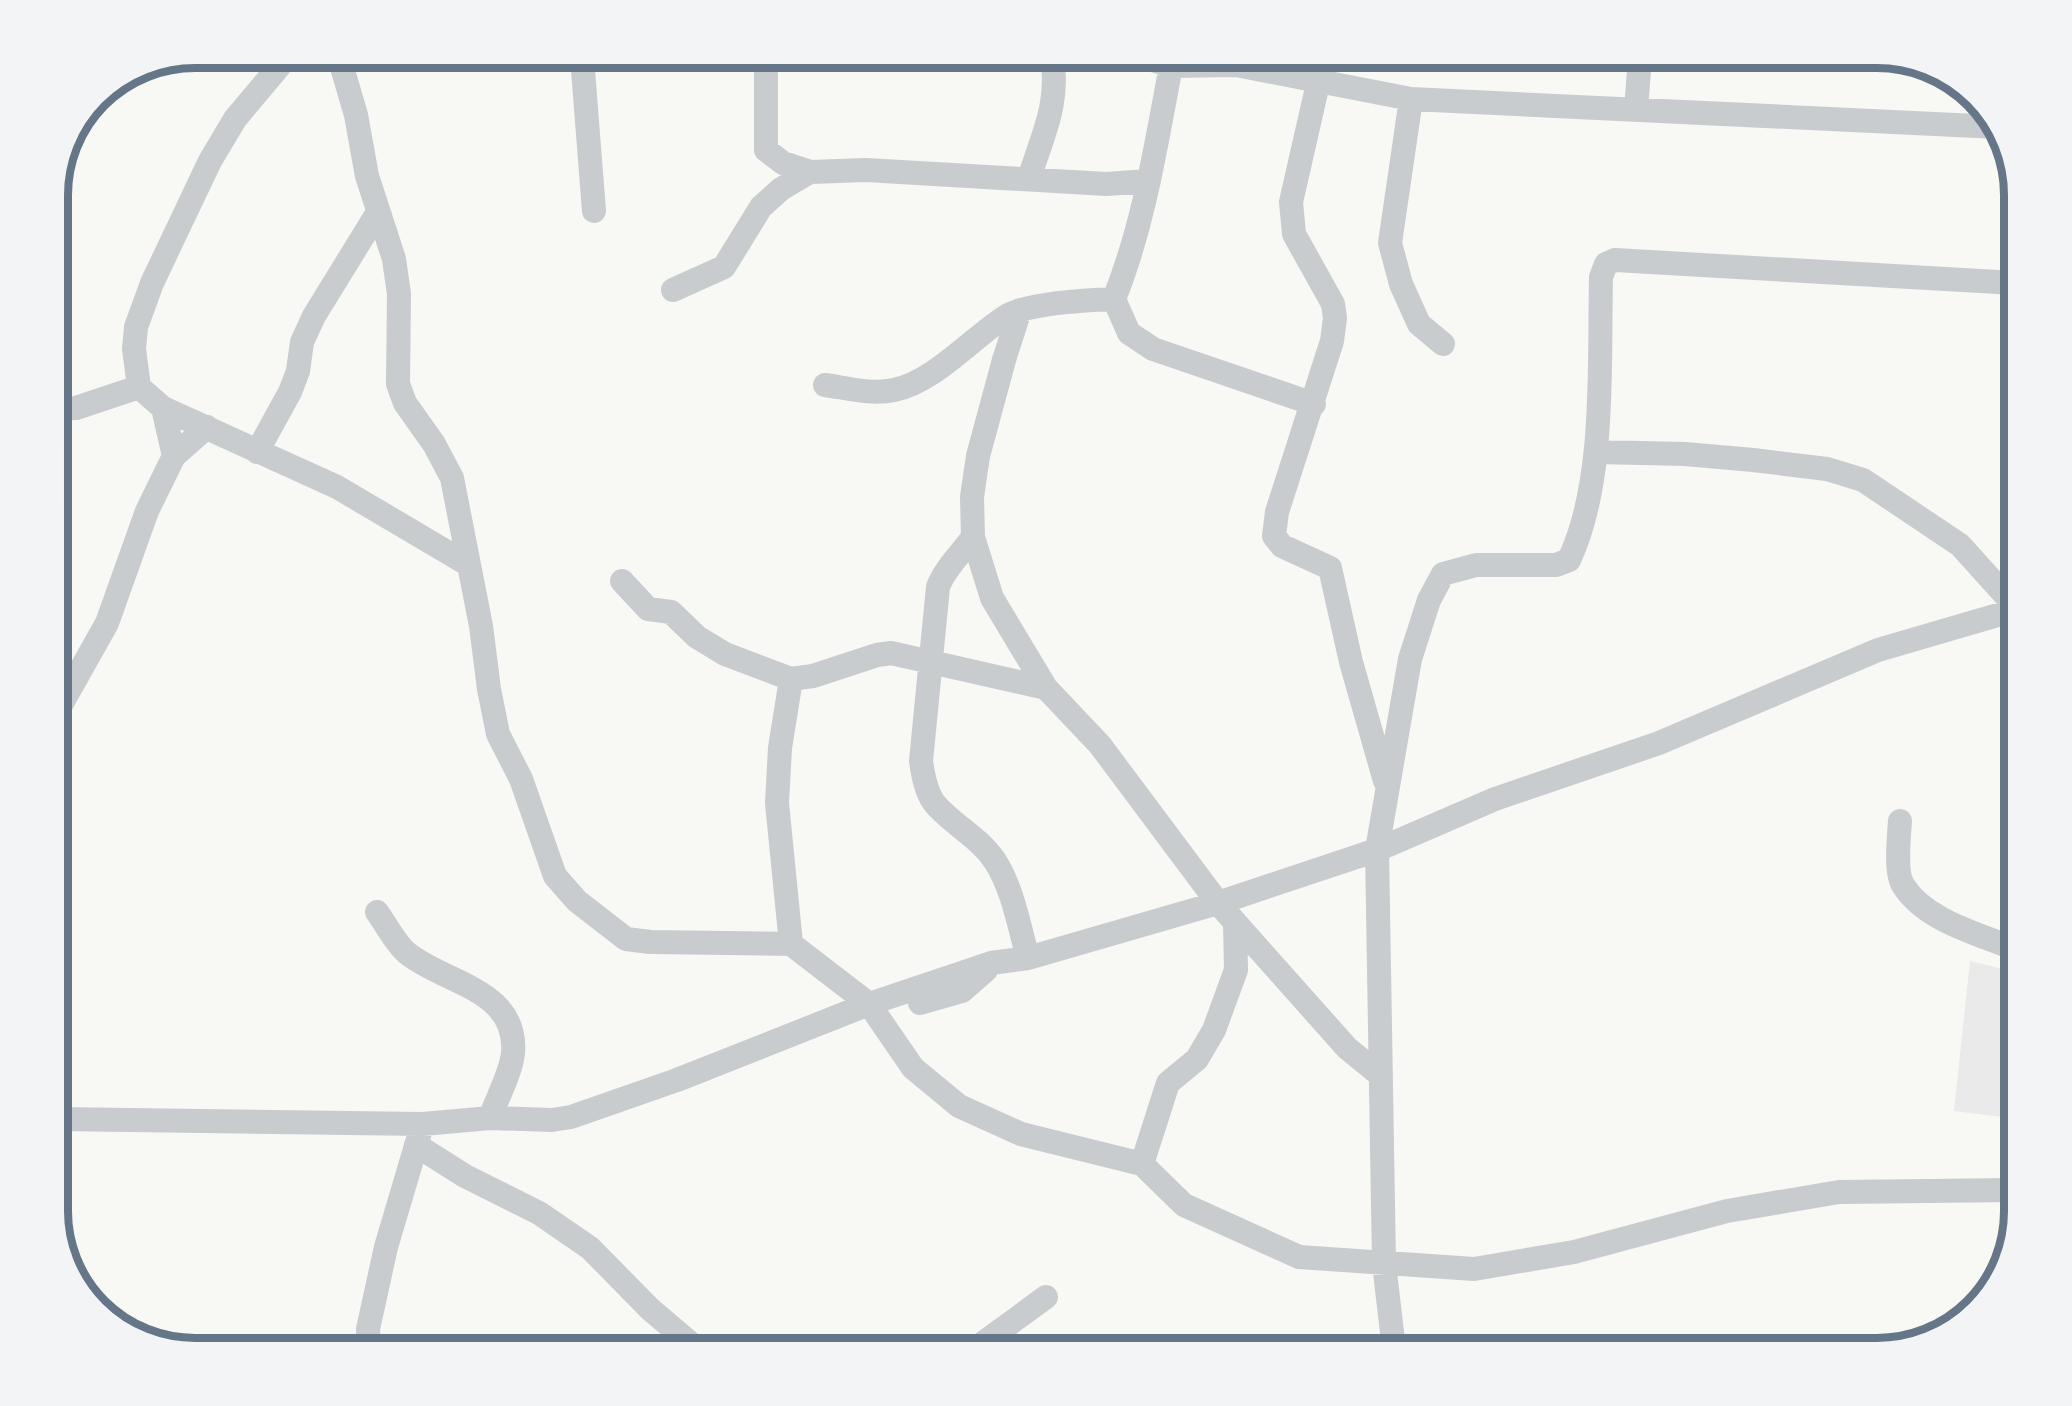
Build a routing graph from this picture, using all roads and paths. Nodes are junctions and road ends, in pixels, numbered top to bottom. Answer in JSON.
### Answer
{"nodes":[{"id":1,"x":278,"y":68,"type":"edge"},
{"id":2,"x":342,"y":68,"type":"edge"},
{"id":3,"x":583,"y":68,"type":"edge"},
{"id":4,"x":766,"y":68,"type":"edge"},
{"id":5,"x":1053,"y":68,"type":"edge"},
{"id":6,"x":1171,"y":68,"type":"edge"},
{"id":7,"x":1265,"y":68,"type":"edge"},
{"id":8,"x":1639,"y":68,"type":"edge"},
{"id":9,"x":1319,"y":79,"type":"junction"},
{"id":10,"x":1411,"y":99,"type":"junction"},
{"id":11,"x":1636,"y":110,"type":"junction"},
{"id":12,"x":1984,"y":126,"type":"edge"},
{"id":13,"x":810,"y":172,"type":"junction"},
{"id":14,"x":1029,"y":179,"type":"junction"},
{"id":15,"x":1149,"y":181,"type":"junction"},
{"id":16,"x":594,"y":211,"type":"dead end"},
{"id":17,"x":378,"y":212,"type":"junction"},
{"id":18,"x":2004,"y":282,"type":"edge"},
{"id":19,"x":674,"y":290,"type":"dead end"},
{"id":20,"x":1114,"y":299,"type":"junction"},
{"id":21,"x":1020,"y":310,"type":"junction"},
{"id":22,"x":1443,"y":344,"type":"dead end"},
{"id":23,"x":825,"y":385,"type":"dead end"},
{"id":24,"x":139,"y":387,"type":"junction"},
{"id":25,"x":1314,"y":404,"type":"junction"},
{"id":26,"x":68,"y":408,"type":"edge"},
{"id":27,"x":163,"y":408,"type":"junction"},
{"id":28,"x":207,"y":427,"type":"junction"},
{"id":29,"x":257,"y":452,"type":"junction"},
{"id":30,"x":1597,"y":452,"type":"junction"},
{"id":31,"x":174,"y":456,"type":"junction"},
{"id":32,"x":973,"y":537,"type":"junction"},
{"id":33,"x":469,"y":565,"type":"junction"},
{"id":34,"x":622,"y":581,"type":"dead end"},
{"id":35,"x":2004,"y":595,"type":"edge"},
{"id":36,"x":2004,"y":611,"type":"edge"},
{"id":37,"x":931,"y":661,"type":"junction"},
{"id":38,"x":791,"y":679,"type":"junction"},
{"id":39,"x":1046,"y":688,"type":"junction"},
{"id":40,"x":68,"y":692,"type":"edge"},
{"id":41,"x":1386,"y":787,"type":"junction"},
{"id":42,"x":1900,"y":821,"type":"dead end"},
{"id":43,"x":1377,"y":850,"type":"junction"},
{"id":44,"x":1218,"y":903,"type":"junction"},
{"id":45,"x":377,"y":912,"type":"dead end"},
{"id":46,"x":1235,"y":922,"type":"junction"},
{"id":47,"x":791,"y":944,"type":"junction"},
{"id":48,"x":1257,"y":945,"type":"junction"},
{"id":49,"x":2004,"y":945,"type":"edge"},
{"id":50,"x":1028,"y":958,"type":"junction"},
{"id":51,"x":1236,"y":970,"type":"junction"},
{"id":52,"x":876,"y":1002,"type":"junction"},
{"id":53,"x":1380,"y":1075,"type":"junction"},
{"id":54,"x":490,"y":1118,"type":"junction"},
{"id":55,"x":68,"y":1119,"type":"edge"},
{"id":56,"x":420,"y":1134,"type":"junction"},
{"id":57,"x":1142,"y":1164,"type":"junction"},
{"id":58,"x":2004,"y":1190,"type":"edge"},
{"id":59,"x":1384,"y":1264,"type":"junction"},
{"id":60,"x":1046,"y":1297,"type":"dead end"},
{"id":61,"x":368,"y":1338,"type":"edge"},
{"id":62,"x":684,"y":1338,"type":"edge"},
{"id":63,"x":990,"y":1338,"type":"edge"},
{"id":64,"x":1393,"y":1338,"type":"edge"}],
"edges":[{"from":1,"to":24,"type":"street"},
{"from":2,"to":17,"type":"street"},
{"from":3,"to":16,"type":"street"},
{"from":4,"to":13,"type":"street"},
{"from":5,"to":14,"type":"street"},
{"from":6,"to":15,"type":"street"},
{"from":7,"to":9,"type":"street"},
{"from":8,"to":11,"type":"street"},
{"from":9,"to":10,"type":"street"},
{"from":9,"to":25,"type":"street"},
{"from":10,"to":11,"type":"street"},
{"from":10,"to":22,"type":"street"},
{"from":11,"to":12,"type":"street"},
{"from":13,"to":14,"type":"street"},
{"from":13,"to":19,"type":"street"},
{"from":14,"to":15,"type":"street"},
{"from":15,"to":20,"type":"street"},
{"from":17,"to":29,"type":"street"},
{"from":17,"to":33,"type":"street"},
{"from":18,"to":30,"type":"street"},
{"from":20,"to":21,"type":"street"},
{"from":20,"to":25,"type":"street"},
{"from":21,"to":23,"type":"street"},
{"from":21,"to":32,"type":"street"},
{"from":24,"to":26,"type":"street"},
{"from":24,"to":27,"type":"street"},
{"from":25,"to":41,"type":"street"},
{"from":27,"to":28,"type":"street"},
{"from":27,"to":31,"type":"street"},
{"from":28,"to":29,"type":"street"},
{"from":28,"to":31,"type":"street"},
{"from":29,"to":33,"type":"street"},
{"from":30,"to":35,"type":"street"},
{"from":30,"to":41,"type":"street"},
{"from":31,"to":40,"type":"street"},
{"from":32,"to":37,"type":"street"},
{"from":32,"to":39,"type":"street"},
{"from":33,"to":47,"type":"street"},
{"from":34,"to":38,"type":"street"},
{"from":36,"to":43,"type":"street"},
{"from":37,"to":38,"type":"street"},
{"from":37,"to":39,"type":"street"},
{"from":37,"to":50,"type":"street"},
{"from":38,"to":47,"type":"street"},
{"from":39,"to":44,"type":"street"},
{"from":41,"to":43,"type":"street"},
{"from":42,"to":49,"type":"street"},
{"from":43,"to":44,"type":"street"},
{"from":43,"to":53,"type":"street"},
{"from":44,"to":46,"type":"street"},
{"from":44,"to":50,"type":"street"},
{"from":45,"to":54,"type":"street"},
{"from":46,"to":48,"type":"street"},
{"from":46,"to":51,"type":"street"},
{"from":47,"to":52,"type":"street"},
{"from":48,"to":51,"type":"street"},
{"from":48,"to":53,"type":"street"},
{"from":50,"to":52,"type":"street"},
{"from":51,"to":57,"type":"street"},
{"from":52,"to":54,"type":"street"},
{"from":52,"to":57,"type":"street"},
{"from":53,"to":59,"type":"street"},
{"from":54,"to":56,"type":"street"},
{"from":55,"to":56,"type":"street"},
{"from":56,"to":61,"type":"street"},
{"from":56,"to":62,"type":"street"},
{"from":57,"to":59,"type":"street"},
{"from":58,"to":59,"type":"street"},
{"from":59,"to":64,"type":"street"},
{"from":60,"to":63,"type":"street"}]}
